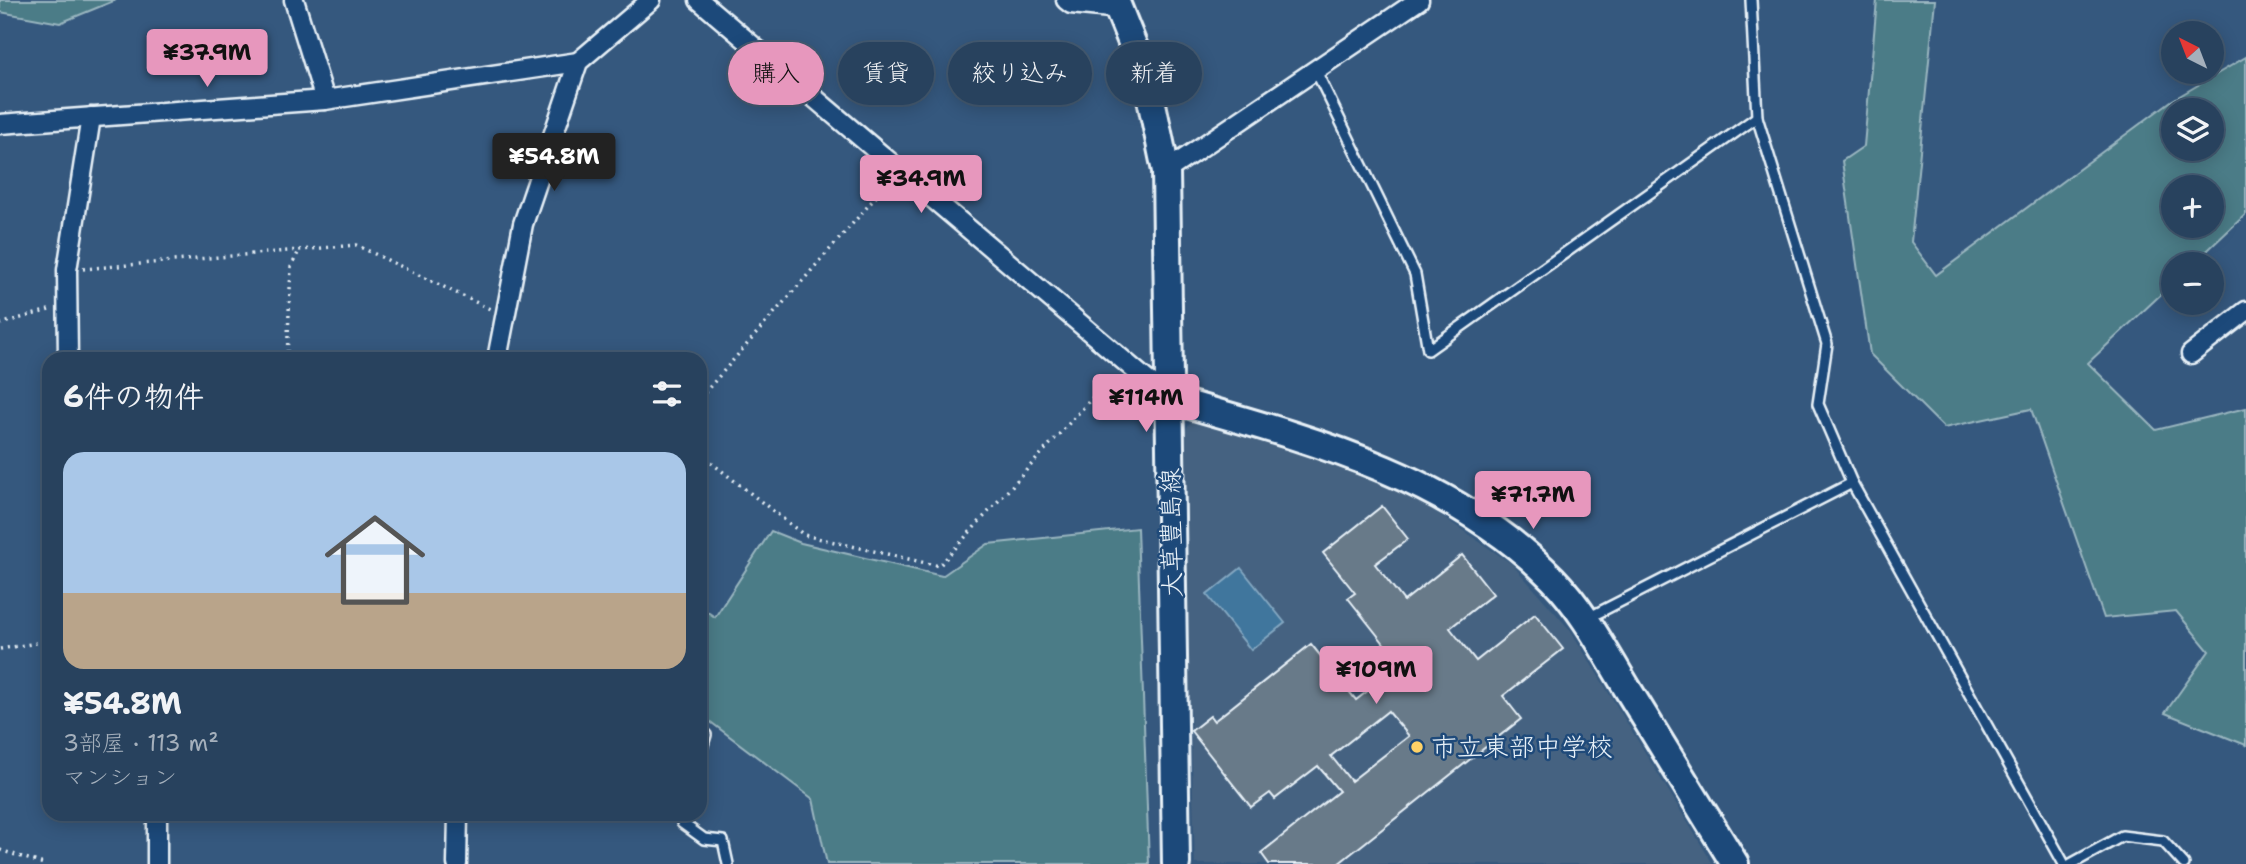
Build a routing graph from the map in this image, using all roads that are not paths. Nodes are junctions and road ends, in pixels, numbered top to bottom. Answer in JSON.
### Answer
{"nodes":[{"id":1,"x":294,"y":0,"type":"edge"},
{"id":2,"x":651,"y":0,"type":"edge"},
{"id":3,"x":699,"y":0,"type":"edge"},
{"id":4,"x":1066,"y":0,"type":"edge"},
{"id":5,"x":1419,"y":0,"type":"edge"},
{"id":6,"x":1751,"y":0,"type":"edge"},
{"id":7,"x":1118,"y":4,"type":"edge"},
{"id":8,"x":578,"y":62,"type":"junction"},
{"id":9,"x":1317,"y":71,"type":"junction"},
{"id":10,"x":325,"y":100,"type":"junction"},
{"id":11,"x":91,"y":117,"type":"junction"},
{"id":12,"x":1757,"y":117,"type":"junction"},
{"id":13,"x":0,"y":124,"type":"edge"},
{"id":14,"x":1166,"y":171,"type":"junction"},
{"id":15,"x":2246,"y":311,"type":"edge"},
{"id":16,"x":68,"y":352,"type":"edge"},
{"id":17,"x":498,"y":352,"type":"edge"},
{"id":18,"x":2191,"y":354,"type":"dead end"},
{"id":19,"x":1170,"y":400,"type":"junction"},
{"id":20,"x":1852,"y":483,"type":"junction"},
{"id":21,"x":1585,"y":619,"type":"junction"},
{"id":22,"x":157,"y":821,"type":"edge"},
{"id":23,"x":458,"y":821,"type":"edge"},
{"id":24,"x":682,"y":821,"type":"edge"},
{"id":25,"x":158,"y":864,"type":"edge"},
{"id":26,"x":457,"y":864,"type":"edge"},
{"id":27,"x":728,"y":864,"type":"edge"},
{"id":28,"x":1176,"y":864,"type":"edge"},
{"id":29,"x":1735,"y":864,"type":"edge"},
{"id":30,"x":2064,"y":864,"type":"edge"},
{"id":31,"x":2071,"y":864,"type":"edge"},
{"id":32,"x":2185,"y":864,"type":"edge"}],
"edges":[{"from":1,"to":10,"type":"street"},
{"from":2,"to":8,"type":"street"},
{"from":3,"to":19,"type":"street"},
{"from":4,"to":7,"type":"street"},
{"from":5,"to":9,"type":"street"},
{"from":6,"to":12,"type":"lane"},
{"from":7,"to":14,"type":"main road","name":"大草豊島線"},
{"from":8,"to":10,"type":"street"},
{"from":8,"to":17,"type":"street"},
{"from":9,"to":12,"type":"lane"},
{"from":9,"to":14,"type":"street"},
{"from":10,"to":11,"type":"street"},
{"from":11,"to":13,"type":"street"},
{"from":11,"to":16,"type":"street"},
{"from":12,"to":20,"type":"lane"},
{"from":14,"to":19,"type":"main road","name":"大草豊島線"},
{"from":15,"to":18,"type":"street"},
{"from":19,"to":21,"type":"main road"},
{"from":19,"to":28,"type":"main road","name":"大草豊島線"},
{"from":20,"to":21,"type":"lane"},
{"from":20,"to":30,"type":"lane"},
{"from":21,"to":29,"type":"main road"},
{"from":22,"to":25,"type":"street"},
{"from":23,"to":26,"type":"street"},
{"from":24,"to":27,"type":"lane"},
{"from":31,"to":32,"type":"lane"}]}
